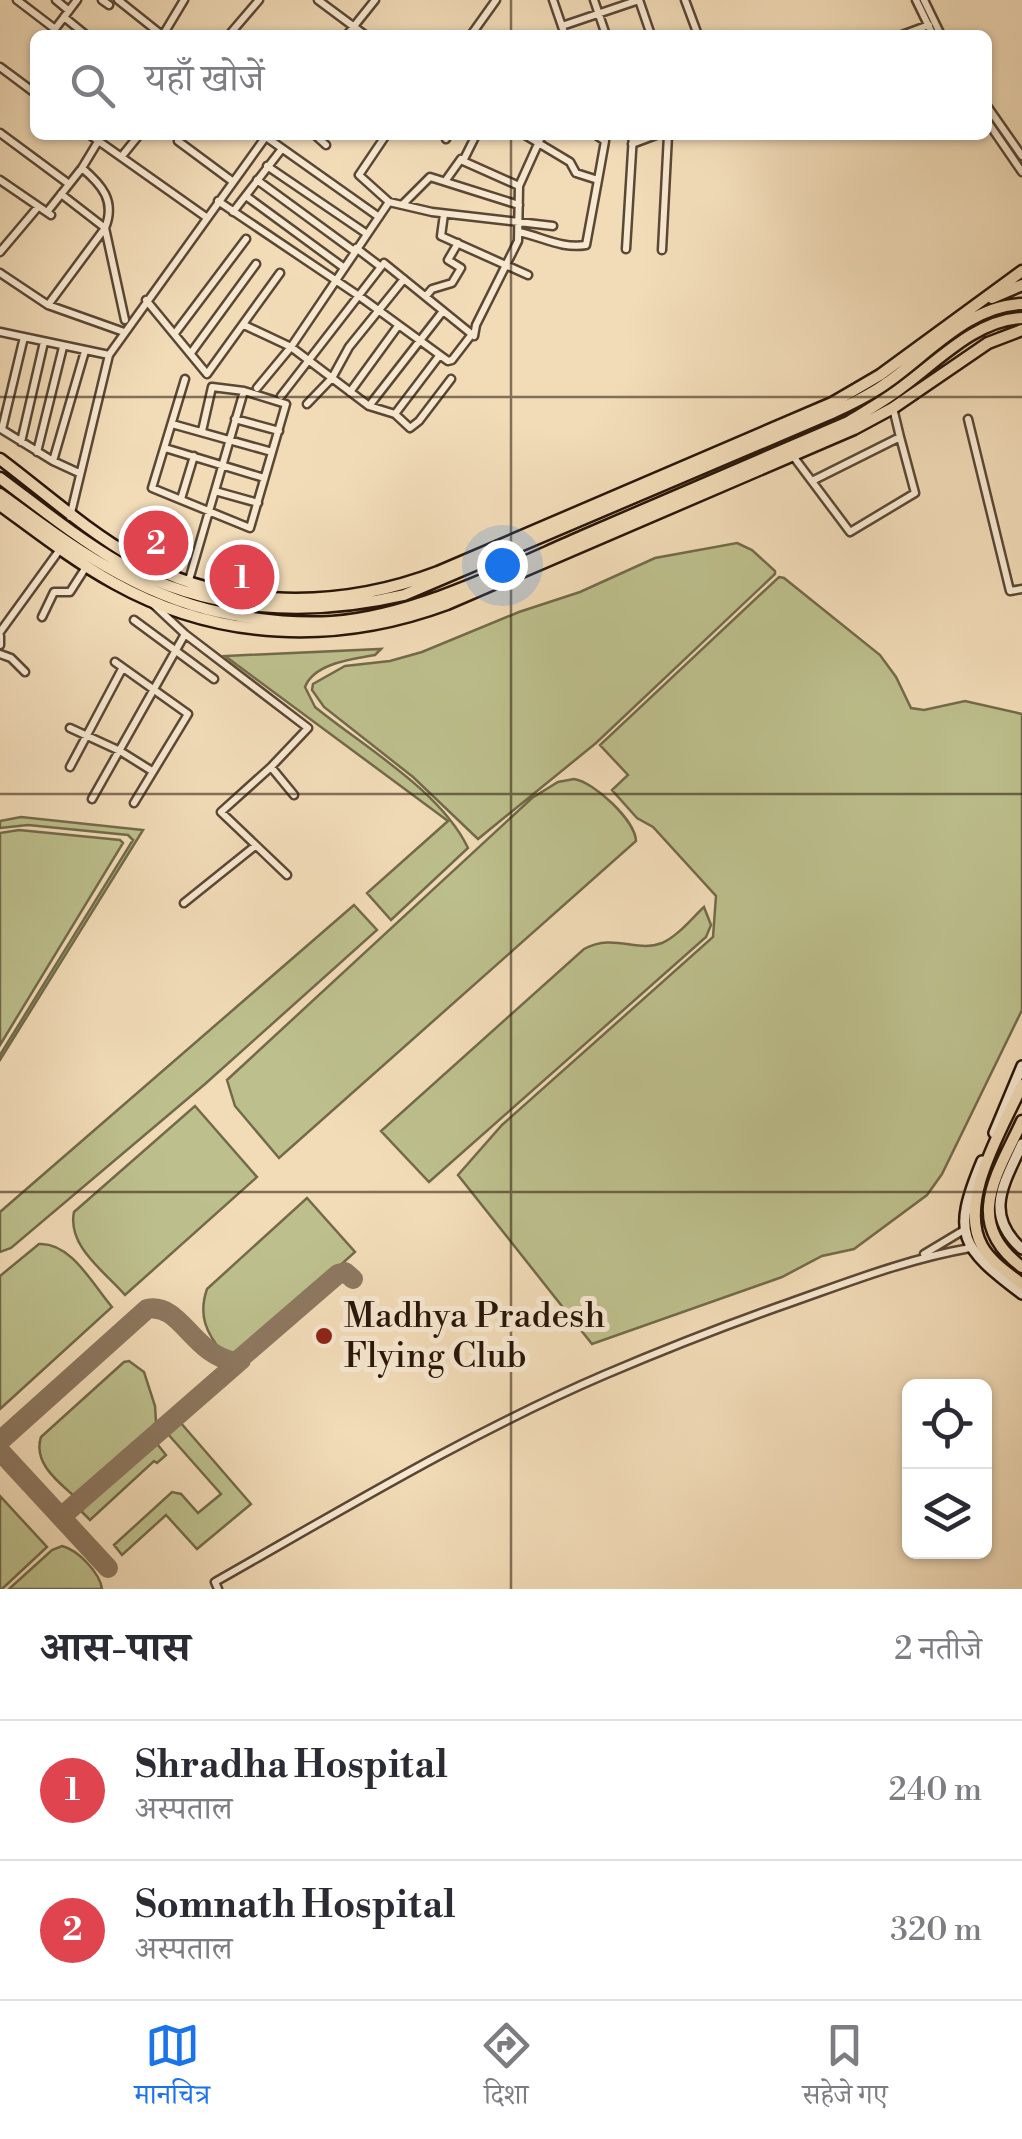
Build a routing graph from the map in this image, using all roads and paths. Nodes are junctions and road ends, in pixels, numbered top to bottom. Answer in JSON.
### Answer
{"nodes":[{"id":1,"x":17,"y":0,"type":"edge"},
{"id":2,"x":56,"y":0,"type":"edge"},
{"id":3,"x":77,"y":0,"type":"edge"},
{"id":4,"x":118,"y":0,"type":"edge"},
{"id":5,"x":171,"y":0,"type":"edge"},
{"id":6,"x":259,"y":0,"type":"edge"},
{"id":7,"x":318,"y":0,"type":"edge"},
{"id":8,"x":375,"y":0,"type":"edge"},
{"id":9,"x":496,"y":0,"type":"edge"},
{"id":10,"x":553,"y":0,"type":"edge"},
{"id":11,"x":594,"y":0,"type":"edge"},
{"id":12,"x":639,"y":0,"type":"edge"},
{"id":13,"x":685,"y":0,"type":"edge"},
{"id":14,"x":916,"y":0,"type":"edge"},
{"id":15,"x":924,"y":0,"type":"edge"},
{"id":16,"x":182,"y":3,"type":"edge"},
{"id":17,"x":66,"y":13,"type":"junction"},
{"id":18,"x":598,"y":13,"type":"junction"},
{"id":19,"x":562,"y":26,"type":"junction"},
{"id":20,"x":354,"y":27,"type":"junction"},
{"id":21,"x":81,"y":30,"type":"edge"},
{"id":22,"x":156,"y":30,"type":"edge"},
{"id":23,"x":165,"y":30,"type":"edge"},
{"id":24,"x":233,"y":30,"type":"edge"},
{"id":25,"x":351,"y":30,"type":"edge"},
{"id":26,"x":358,"y":30,"type":"edge"},
{"id":27,"x":475,"y":30,"type":"edge"},
{"id":28,"x":563,"y":30,"type":"edge"},
{"id":29,"x":604,"y":30,"type":"edge"},
{"id":30,"x":650,"y":30,"type":"edge"},
{"id":31,"x":696,"y":30,"type":"edge"},
{"id":32,"x":931,"y":30,"type":"edge"},
{"id":33,"x":932,"y":30,"type":"edge"},
{"id":34,"x":0,"y":67,"type":"edge"},
{"id":35,"x":30,"y":88,"type":"edge"},
{"id":36,"x":992,"y":113,"type":"edge"},
{"id":37,"x":992,"y":128,"type":"edge"},
{"id":38,"x":0,"y":133,"type":"edge"},
{"id":39,"x":99,"y":140,"type":"edge"},
{"id":40,"x":102,"y":140,"type":"edge"},
{"id":41,"x":135,"y":140,"type":"edge"},
{"id":42,"x":178,"y":140,"type":"edge"},
{"id":43,"x":263,"y":140,"type":"edge"},
{"id":44,"x":270,"y":140,"type":"edge"},
{"id":45,"x":320,"y":140,"type":"edge"},
{"id":46,"x":381,"y":140,"type":"edge"},
{"id":47,"x":473,"y":140,"type":"edge"},
{"id":48,"x":532,"y":140,"type":"edge"},
{"id":49,"x":540,"y":140,"type":"edge"},
{"id":50,"x":604,"y":140,"type":"edge"},
{"id":51,"x":632,"y":140,"type":"edge"},
{"id":52,"x":668,"y":140,"type":"edge"},
{"id":53,"x":538,"y":144,"type":"junction"},
{"id":54,"x":326,"y":146,"type":"dead end"},
{"id":55,"x":281,"y":150,"type":"junction"},
{"id":56,"x":122,"y":156,"type":"junction"},
{"id":57,"x":1022,"y":156,"type":"edge"},
{"id":58,"x":462,"y":158,"type":"junction"},
{"id":59,"x":267,"y":166,"type":"junction"},
{"id":60,"x":82,"y":168,"type":"junction"},
{"id":61,"x":1022,"y":172,"type":"edge"},
{"id":62,"x":0,"y":180,"type":"edge"},
{"id":63,"x":258,"y":180,"type":"junction"},
{"id":64,"x":446,"y":180,"type":"junction"},
{"id":65,"x":598,"y":180,"type":"junction"},
{"id":66,"x":232,"y":181,"type":"junction"},
{"id":67,"x":69,"y":184,"type":"junction"},
{"id":68,"x":519,"y":186,"type":"junction"},
{"id":69,"x":62,"y":194,"type":"junction"},
{"id":70,"x":246,"y":196,"type":"junction"},
{"id":71,"x":218,"y":202,"type":"junction"},
{"id":72,"x":389,"y":202,"type":"junction"},
{"id":73,"x":403,"y":204,"type":"junction"},
{"id":74,"x":519,"y":205,"type":"junction"},
{"id":75,"x":38,"y":207,"type":"junction"},
{"id":76,"x":233,"y":212,"type":"junction"},
{"id":77,"x":444,"y":213,"type":"junction"},
{"id":78,"x":206,"y":217,"type":"junction"},
{"id":79,"x":378,"y":217,"type":"junction"},
{"id":80,"x":520,"y":221,"type":"junction"},
{"id":81,"x":553,"y":226,"type":"dead end"},
{"id":82,"x":104,"y":228,"type":"junction"},
{"id":83,"x":519,"y":232,"type":"junction"},
{"id":84,"x":367,"y":234,"type":"junction"},
{"id":85,"x":246,"y":238,"type":"dead end"},
{"id":86,"x":458,"y":244,"type":"junction"},
{"id":87,"x":626,"y":249,"type":"dead end"},
{"id":88,"x":355,"y":250,"type":"junction"},
{"id":89,"x":662,"y":250,"type":"dead end"},
{"id":90,"x":0,"y":252,"type":"edge"},
{"id":91,"x":256,"y":264,"type":"dead end"},
{"id":92,"x":505,"y":266,"type":"junction"},
{"id":93,"x":343,"y":267,"type":"junction"},
{"id":94,"x":381,"y":267,"type":"junction"},
{"id":95,"x":1022,"y":271,"type":"edge"},
{"id":96,"x":0,"y":272,"type":"edge"},
{"id":97,"x":280,"y":274,"type":"dead end"},
{"id":98,"x":528,"y":274,"type":"dead end"},
{"id":99,"x":404,"y":279,"type":"junction"},
{"id":100,"x":335,"y":282,"type":"junction"},
{"id":101,"x":1022,"y":286,"type":"edge"},
{"id":102,"x":360,"y":296,"type":"junction"},
{"id":103,"x":426,"y":296,"type":"junction"},
{"id":104,"x":146,"y":300,"type":"junction"},
{"id":105,"x":981,"y":302,"type":"junction"},
{"id":106,"x":1022,"y":304,"type":"edge"},
{"id":107,"x":48,"y":305,"type":"junction"},
{"id":108,"x":378,"y":310,"type":"junction"},
{"id":109,"x":443,"y":311,"type":"junction"},
{"id":110,"x":1022,"y":318,"type":"edge"},
{"id":111,"x":125,"y":320,"type":"dead end"},
{"id":112,"x":244,"y":325,"type":"junction"},
{"id":113,"x":398,"y":326,"type":"junction"},
{"id":114,"x":1022,"y":330,"type":"edge"},
{"id":115,"x":176,"y":332,"type":"junction"},
{"id":116,"x":124,"y":333,"type":"junction"},
{"id":117,"x":0,"y":334,"type":"edge"},
{"id":118,"x":472,"y":334,"type":"junction"},
{"id":119,"x":24,"y":337,"type":"junction"},
{"id":120,"x":418,"y":341,"type":"junction"},
{"id":121,"x":44,"y":342,"type":"junction"},
{"id":122,"x":63,"y":347,"type":"junction"},
{"id":123,"x":290,"y":347,"type":"junction"},
{"id":124,"x":85,"y":352,"type":"junction"},
{"id":125,"x":191,"y":353,"type":"junction"},
{"id":126,"x":109,"y":355,"type":"junction"},
{"id":127,"x":439,"y":356,"type":"junction"},
{"id":128,"x":311,"y":360,"type":"junction"},
{"id":129,"x":332,"y":378,"type":"junction"},
{"id":130,"x":184,"y":379,"type":"dead end"},
{"id":131,"x":451,"y":380,"type":"dead end"},
{"id":132,"x":256,"y":388,"type":"dead end"},
{"id":133,"x":244,"y":391,"type":"junction"},
{"id":134,"x":350,"y":392,"type":"junction"},
{"id":135,"x":281,"y":396,"type":"dead end"},
{"id":136,"x":308,"y":404,"type":"dead end"},
{"id":137,"x":370,"y":406,"type":"junction"},
{"id":138,"x":893,"y":408,"type":"junction"},
{"id":139,"x":395,"y":414,"type":"junction"},
{"id":140,"x":235,"y":419,"type":"junction"},
{"id":141,"x":968,"y":419,"type":"dead end"},
{"id":142,"x":800,"y":423,"type":"junction"},
{"id":143,"x":172,"y":424,"type":"junction"},
{"id":144,"x":1,"y":428,"type":"edge"},
{"id":145,"x":202,"y":431,"type":"junction"},
{"id":146,"x":279,"y":431,"type":"junction"},
{"id":147,"x":900,"y":437,"type":"junction"},
{"id":148,"x":229,"y":440,"type":"junction"},
{"id":149,"x":20,"y":442,"type":"junction"},
{"id":150,"x":165,"y":448,"type":"junction"},
{"id":151,"x":37,"y":452,"type":"junction"},
{"id":152,"x":272,"y":452,"type":"junction"},
{"id":153,"x":794,"y":452,"type":"junction"},
{"id":154,"x":194,"y":456,"type":"junction"},
{"id":155,"x":0,"y":459,"type":"edge"},
{"id":156,"x":54,"y":461,"type":"junction"},
{"id":157,"x":223,"y":464,"type":"junction"},
{"id":158,"x":79,"y":473,"type":"junction"},
{"id":159,"x":0,"y":478,"type":"edge"},
{"id":160,"x":264,"y":478,"type":"junction"},
{"id":161,"x":812,"y":481,"type":"junction"},
{"id":162,"x":215,"y":491,"type":"junction"},
{"id":163,"x":0,"y":494,"type":"edge"},
{"id":164,"x":181,"y":499,"type":"junction"},
{"id":165,"x":258,"y":502,"type":"junction"},
{"id":166,"x":0,"y":506,"type":"edge"},
{"id":167,"x":210,"y":512,"type":"junction"},
{"id":168,"x":71,"y":513,"type":"junction"},
{"id":169,"x":64,"y":539,"type":"junction"},
{"id":170,"x":86,"y":567,"type":"junction"},
{"id":171,"x":189,"y":580,"type":"junction"},
{"id":172,"x":1022,"y":589,"type":"edge"},
{"id":173,"x":152,"y":602,"type":"junction"},
{"id":174,"x":42,"y":617,"type":"dead end"},
{"id":175,"x":134,"y":620,"type":"dead end"},
{"id":176,"x":0,"y":634,"type":"edge"},
{"id":177,"x":185,"y":634,"type":"junction"},
{"id":178,"x":0,"y":645,"type":"edge"},
{"id":179,"x":175,"y":651,"type":"junction"},
{"id":180,"x":0,"y":654,"type":"edge"},
{"id":181,"x":115,"y":662,"type":"dead end"},
{"id":182,"x":122,"y":669,"type":"junction"},
{"id":183,"x":25,"y":672,"type":"dead end"},
{"id":184,"x":214,"y":679,"type":"dead end"},
{"id":185,"x":152,"y":690,"type":"junction"},
{"id":186,"x":70,"y":728,"type":"dead end"},
{"id":187,"x":85,"y":736,"type":"junction"},
{"id":188,"x":120,"y":751,"type":"junction"},
{"id":189,"x":70,"y":767,"type":"dead end"},
{"id":190,"x":271,"y":767,"type":"junction"},
{"id":191,"x":152,"y":771,"type":"junction"},
{"id":192,"x":294,"y":794,"type":"dead end"},
{"id":193,"x":92,"y":799,"type":"dead end"},
{"id":194,"x":134,"y":802,"type":"dead end"},
{"id":195,"x":255,"y":846,"type":"junction"},
{"id":196,"x":286,"y":876,"type":"dead end"},
{"id":197,"x":184,"y":903,"type":"dead end"},
{"id":198,"x":1022,"y":1066,"type":"edge"},
{"id":199,"x":1022,"y":1085,"type":"edge"},
{"id":200,"x":1022,"y":1121,"type":"edge"},
{"id":201,"x":1022,"y":1144,"type":"edge"},
{"id":202,"x":969,"y":1226,"type":"junction"},
{"id":203,"x":970,"y":1248,"type":"junction"},
{"id":204,"x":1022,"y":1249,"type":"edge"},
{"id":205,"x":918,"y":1258,"type":"junction"},
{"id":206,"x":1022,"y":1267,"type":"edge"},
{"id":207,"x":1022,"y":1284,"type":"edge"},
{"id":208,"x":1022,"y":1294,"type":"edge"},
{"id":209,"x":218,"y":1589,"type":"edge"}],
"edges":[{"from":1,"to":17,"type":"street"},
{"from":2,"to":17,"type":"street"},
{"from":3,"to":17,"type":"street"},
{"from":4,"to":22,"type":"street"},
{"from":5,"to":16,"type":"street"},
{"from":6,"to":24,"type":"street"},
{"from":7,"to":20,"type":"street"},
{"from":8,"to":20,"type":"street"},
{"from":9,"to":27,"type":"street"},
{"from":10,"to":19,"type":"street"},
{"from":11,"to":18,"type":"street"},
{"from":12,"to":18,"type":"street"},
{"from":12,"to":30,"type":"street"},
{"from":13,"to":31,"type":"street"},
{"from":14,"to":32,"type":"street"},
{"from":15,"to":33,"type":"street"},
{"from":16,"to":23,"type":"street"},
{"from":17,"to":21,"type":"street"},
{"from":18,"to":19,"type":"street"},
{"from":18,"to":29,"type":"street"},
{"from":19,"to":28,"type":"street"},
{"from":20,"to":25,"type":"street"},
{"from":20,"to":26,"type":"street"},
{"from":34,"to":35,"type":"street"},
{"from":36,"to":57,"type":"street"},
{"from":37,"to":61,"type":"street"},
{"from":38,"to":67,"type":"street"},
{"from":39,"to":60,"type":"street"},
{"from":40,"to":56,"type":"street"},
{"from":41,"to":56,"type":"street"},
{"from":42,"to":66,"type":"street"},
{"from":43,"to":66,"type":"street"},
{"from":44,"to":55,"type":"street"},
{"from":45,"to":54,"type":"street"},
{"from":46,"to":72,"type":"street"},
{"from":47,"to":58,"type":"street"},
{"from":48,"to":53,"type":"street"},
{"from":49,"to":53,"type":"street"},
{"from":50,"to":65,"type":"street"},
{"from":51,"to":87,"type":"street"},
{"from":52,"to":89,"type":"street"},
{"from":53,"to":65,"type":"street"},
{"from":53,"to":68,"type":"street"},
{"from":55,"to":59,"type":"street"},
{"from":55,"to":79,"type":"street"},
{"from":56,"to":78,"type":"street"},
{"from":58,"to":64,"type":"street"},
{"from":58,"to":68,"type":"street"},
{"from":59,"to":63,"type":"street"},
{"from":59,"to":84,"type":"street"},
{"from":60,"to":67,"type":"street"},
{"from":60,"to":82,"type":"street"},
{"from":62,"to":75,"type":"street"},
{"from":63,"to":70,"type":"street"},
{"from":63,"to":88,"type":"street"},
{"from":64,"to":73,"type":"street"},
{"from":64,"to":74,"type":"street"},
{"from":65,"to":83,"type":"street"},
{"from":66,"to":71,"type":"street"},
{"from":67,"to":69,"type":"street"},
{"from":68,"to":74,"type":"street"},
{"from":69,"to":75,"type":"street"},
{"from":69,"to":82,"type":"street"},
{"from":70,"to":76,"type":"street"},
{"from":70,"to":93,"type":"street"},
{"from":71,"to":76,"type":"street"},
{"from":71,"to":78,"type":"street"},
{"from":72,"to":73,"type":"street"},
{"from":72,"to":79,"type":"street"},
{"from":73,"to":77,"type":"street"},
{"from":74,"to":80,"type":"street"},
{"from":75,"to":90,"type":"street"},
{"from":76,"to":100,"type":"street"},
{"from":77,"to":80,"type":"street"},
{"from":77,"to":86,"type":"street"},
{"from":78,"to":104,"type":"street"},
{"from":79,"to":84,"type":"street"},
{"from":80,"to":81,"type":"street"},
{"from":80,"to":83,"type":"street"},
{"from":82,"to":107,"type":"street"},
{"from":82,"to":111,"type":"street"},
{"from":83,"to":92,"type":"street"},
{"from":84,"to":88,"type":"street"},
{"from":85,"to":115,"type":"street"},
{"from":86,"to":92,"type":"street"},
{"from":86,"to":103,"type":"street"},
{"from":88,"to":93,"type":"street"},
{"from":88,"to":94,"type":"street"},
{"from":91,"to":125,"type":"street"},
{"from":92,"to":98,"type":"street"},
{"from":92,"to":118,"type":"street"},
{"from":93,"to":100,"type":"street"},
{"from":94,"to":99,"type":"street"},
{"from":94,"to":102,"type":"street"},
{"from":95,"to":105,"type":"main road"},
{"from":96,"to":107,"type":"street"},
{"from":97,"to":112,"type":"street"},
{"from":99,"to":103,"type":"street"},
{"from":99,"to":108,"type":"street"},
{"from":100,"to":102,"type":"street"},
{"from":100,"to":123,"type":"street"},
{"from":101,"to":105,"type":"main road"},
{"from":102,"to":108,"type":"street"},
{"from":102,"to":128,"type":"street"},
{"from":103,"to":109,"type":"street"},
{"from":104,"to":115,"type":"street"},
{"from":104,"to":116,"type":"street"},
{"from":105,"to":142,"type":"main road"},
{"from":106,"to":142,"type":"main road"},
{"from":107,"to":116,"type":"street"},
{"from":108,"to":113,"type":"street"},
{"from":108,"to":129,"type":"street"},
{"from":109,"to":118,"type":"street"},
{"from":109,"to":120,"type":"street"},
{"from":110,"to":153,"type":"main road"},
{"from":112,"to":123,"type":"street"},
{"from":112,"to":125,"type":"street"},
{"from":113,"to":120,"type":"street"},
{"from":113,"to":134,"type":"street"},
{"from":114,"to":138,"type":"main road"},
{"from":115,"to":125,"type":"street"},
{"from":116,"to":126,"type":"street"},
{"from":117,"to":119,"type":"street"},
{"from":118,"to":127,"type":"street"},
{"from":119,"to":121,"type":"street"},
{"from":119,"to":144,"type":"street"},
{"from":120,"to":127,"type":"street"},
{"from":120,"to":137,"type":"street"},
{"from":121,"to":122,"type":"street"},
{"from":121,"to":149,"type":"street"},
{"from":122,"to":124,"type":"street"},
{"from":122,"to":151,"type":"street"},
{"from":123,"to":128,"type":"street"},
{"from":123,"to":132,"type":"street"},
{"from":124,"to":126,"type":"street"},
{"from":124,"to":156,"type":"street"},
{"from":126,"to":158,"type":"street"},
{"from":127,"to":139,"type":"street"},
{"from":128,"to":129,"type":"street"},
{"from":128,"to":135,"type":"street"},
{"from":129,"to":134,"type":"street"},
{"from":129,"to":136,"type":"street"},
{"from":130,"to":143,"type":"street"},
{"from":131,"to":139,"type":"street"},
{"from":133,"to":140,"type":"street"},
{"from":133,"to":145,"type":"street"},
{"from":133,"to":146,"type":"street"},
{"from":134,"to":137,"type":"street"},
{"from":137,"to":139,"type":"street"},
{"from":138,"to":147,"type":"street"},
{"from":138,"to":153,"type":"main road"},
{"from":140,"to":146,"type":"street"},
{"from":140,"to":148,"type":"street"},
{"from":141,"to":172,"type":"street"},
{"from":142,"to":169,"type":"main road"},
{"from":142,"to":171,"type":"main road"},
{"from":143,"to":145,"type":"street"},
{"from":143,"to":150,"type":"street"},
{"from":144,"to":149,"type":"street"},
{"from":145,"to":148,"type":"street"},
{"from":146,"to":152,"type":"street"},
{"from":147,"to":161,"type":"street"},
{"from":147,"to":161,"type":"street"},
{"from":148,"to":152,"type":"street"},
{"from":148,"to":157,"type":"street"},
{"from":149,"to":151,"type":"street"},
{"from":150,"to":154,"type":"street"},
{"from":150,"to":164,"type":"street"},
{"from":151,"to":156,"type":"street"},
{"from":152,"to":160,"type":"street"},
{"from":153,"to":161,"type":"street"},
{"from":153,"to":169,"type":"main road"},
{"from":153,"to":173,"type":"main road"},
{"from":154,"to":157,"type":"street"},
{"from":154,"to":164,"type":"street"},
{"from":155,"to":168,"type":"main road"},
{"from":156,"to":158,"type":"street"},
{"from":157,"to":160,"type":"street"},
{"from":157,"to":162,"type":"street"},
{"from":158,"to":168,"type":"street"},
{"from":159,"to":169,"type":"main road"},
{"from":160,"to":165,"type":"street"},
{"from":162,"to":165,"type":"street"},
{"from":162,"to":167,"type":"street"},
{"from":163,"to":169,"type":"main road"},
{"from":164,"to":167,"type":"street"},
{"from":165,"to":167,"type":"street"},
{"from":166,"to":169,"type":"main road"},
{"from":167,"to":171,"type":"street"},
{"from":168,"to":169,"type":"street"},
{"from":168,"to":171,"type":"main road"},
{"from":169,"to":170,"type":"main road"},
{"from":169,"to":176,"type":"street"},
{"from":170,"to":173,"type":"main road"},
{"from":170,"to":174,"type":"street"},
{"from":173,"to":177,"type":"street"},
{"from":175,"to":179,"type":"street"},
{"from":176,"to":178,"type":"street"},
{"from":177,"to":179,"type":"street"},
{"from":177,"to":190,"type":"street"},
{"from":179,"to":184,"type":"street"},
{"from":179,"to":185,"type":"street"},
{"from":180,"to":183,"type":"street"},
{"from":181,"to":182,"type":"street"},
{"from":182,"to":185,"type":"street"},
{"from":182,"to":187,"type":"street"},
{"from":185,"to":188,"type":"street"},
{"from":185,"to":191,"type":"street"},
{"from":186,"to":187,"type":"street"},
{"from":187,"to":188,"type":"street"},
{"from":187,"to":189,"type":"street"},
{"from":188,"to":191,"type":"street"},
{"from":188,"to":193,"type":"street"},
{"from":190,"to":192,"type":"street"},
{"from":190,"to":195,"type":"street"},
{"from":191,"to":194,"type":"street"},
{"from":195,"to":196,"type":"street"},
{"from":195,"to":197,"type":"street"},
{"from":198,"to":202,"type":"street"},
{"from":199,"to":202,"type":"main road"},
{"from":200,"to":206,"type":"main road"},
{"from":201,"to":204,"type":"street"},
{"from":202,"to":203,"type":"street"},
{"from":202,"to":205,"type":"street"},
{"from":202,"to":207,"type":"main road"},
{"from":203,"to":205,"type":"street"},
{"from":203,"to":208,"type":"street"},
{"from":205,"to":209,"type":"street"}]}
